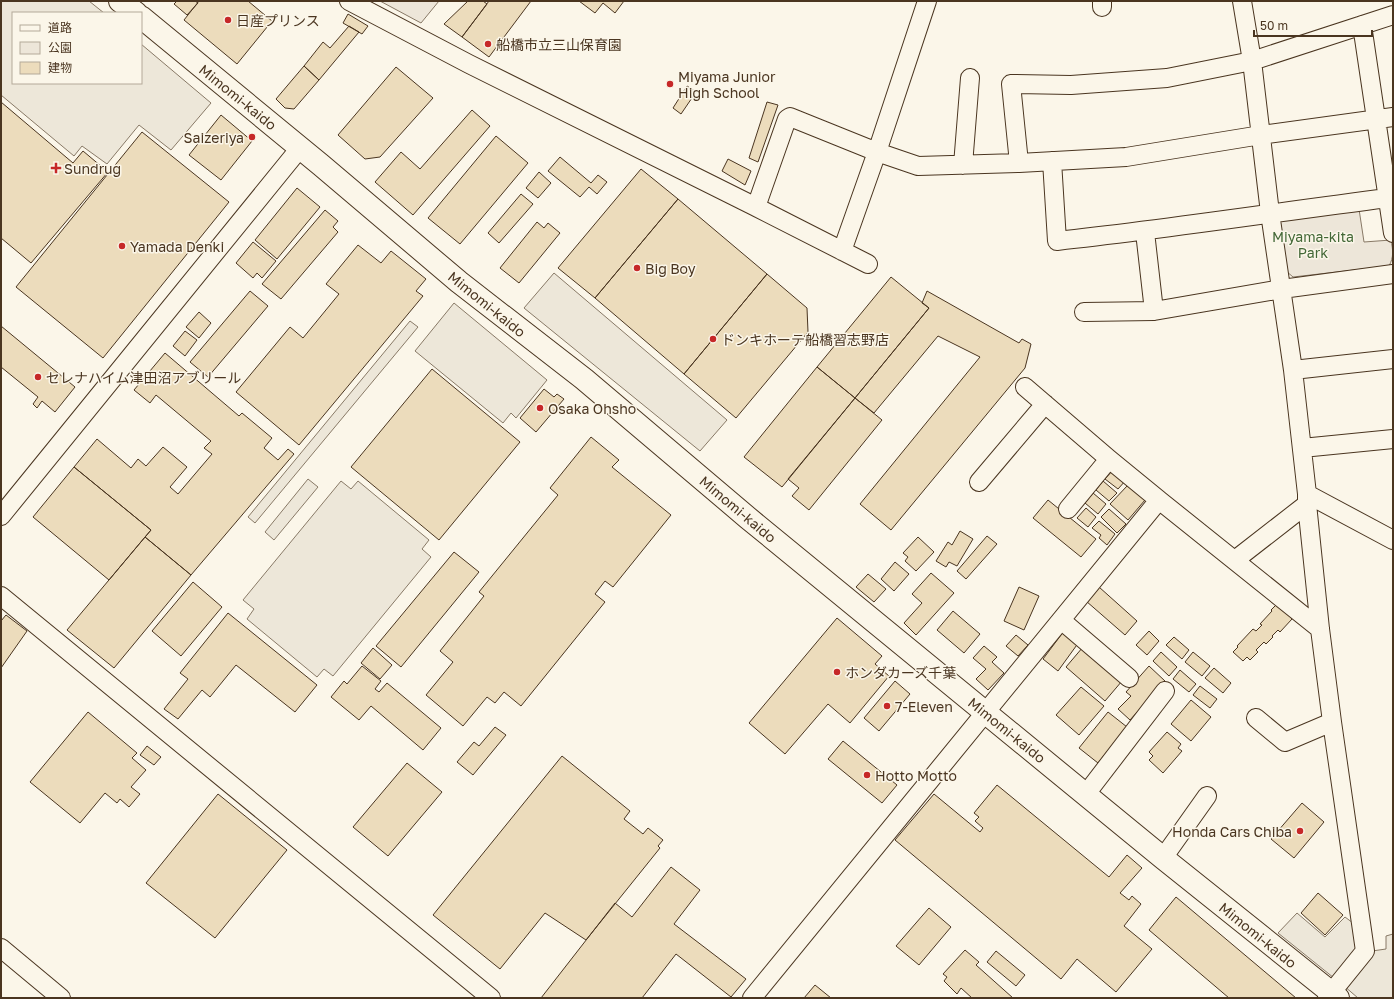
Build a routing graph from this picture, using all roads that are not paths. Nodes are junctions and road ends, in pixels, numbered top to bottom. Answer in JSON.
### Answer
{"nodes":[{"id":1,"x":120,"y":1,"type":"edge"},
{"id":2,"x":349,"y":1,"type":"edge"},
{"id":3,"x":927,"y":1,"type":"edge"},
{"id":4,"x":1242,"y":1,"type":"edge"},
{"id":5,"x":135,"y":12,"type":"edge"},
{"id":6,"x":142,"y":19,"type":"edge"},
{"id":7,"x":1382,"y":21,"type":"edge"},
{"id":8,"x":1252,"y":61,"type":"junction"},
{"id":9,"x":970,"y":78,"type":"dead end"},
{"id":10,"x":1385,"y":118,"type":"edge"},
{"id":11,"x":1261,"y":135,"type":"junction"},
{"id":12,"x":300,"y":148,"type":"junction"},
{"id":13,"x":878,"y":152,"type":"junction"},
{"id":14,"x":1052,"y":161,"type":"junction"},
{"id":15,"x":1019,"y":163,"type":"junction"},
{"id":16,"x":963,"y":165,"type":"junction"},
{"id":17,"x":1388,"y":198,"type":"junction"},
{"id":18,"x":756,"y":207,"type":"junction"},
{"id":19,"x":1270,"y":213,"type":"junction"},
{"id":20,"x":1145,"y":232,"type":"junction"},
{"id":21,"x":1393,"y":233,"type":"edge"},
{"id":22,"x":842,"y":251,"type":"junction"},
{"id":23,"x":868,"y":264,"type":"dead end"},
{"id":24,"x":1393,"y":274,"type":"edge"},
{"id":25,"x":1282,"y":289,"type":"junction"},
{"id":26,"x":1154,"y":311,"type":"junction"},
{"id":27,"x":1084,"y":312,"type":"dead end"},
{"id":28,"x":1393,"y":358,"type":"edge"},
{"id":29,"x":1293,"y":370,"type":"junction"},
{"id":30,"x":1025,"y":387,"type":"dead end"},
{"id":31,"x":1045,"y":404,"type":"junction"},
{"id":32,"x":1393,"y":438,"type":"edge"},
{"id":33,"x":1302,"y":448,"type":"junction"},
{"id":34,"x":1109,"y":459,"type":"junction"},
{"id":35,"x":979,"y":482,"type":"dead end"},
{"id":36,"x":1307,"y":499,"type":"junction"},
{"id":37,"x":1160,"y":500,"type":"junction"},
{"id":38,"x":1068,"y":509,"type":"dead end"},
{"id":39,"x":1,"y":516,"type":"edge"},
{"id":40,"x":1393,"y":540,"type":"edge"},
{"id":41,"x":1235,"y":560,"type":"junction"},
{"id":42,"x":1,"y":596,"type":"edge"},
{"id":43,"x":1061,"y":620,"type":"junction"},
{"id":44,"x":1320,"y":629,"type":"junction"},
{"id":45,"x":1129,"y":678,"type":"dead end"},
{"id":46,"x":1165,"y":691,"type":"dead end"},
{"id":47,"x":986,"y":713,"type":"junction"},
{"id":48,"x":1256,"y":718,"type":"dead end"},
{"id":49,"x":1332,"y":722,"type":"junction"},
{"id":50,"x":1086,"y":794,"type":"junction"},
{"id":51,"x":1207,"y":796,"type":"dead end"},
{"id":52,"x":1162,"y":858,"type":"junction"},
{"id":53,"x":1,"y":948,"type":"edge"},
{"id":54,"x":1332,"y":996,"type":"edge"},
{"id":55,"x":62,"y":998,"type":"edge"},
{"id":56,"x":491,"y":998,"type":"edge"},
{"id":57,"x":752,"y":998,"type":"edge"}],
"edges":[{"from":1,"to":5,"type":"main road"},
{"from":2,"to":18,"type":"street"},
{"from":3,"to":13,"type":"street"},
{"from":4,"to":8,"type":"street"},
{"from":6,"to":12,"type":"main road","name":"Mimomi-kaido"},
{"from":7,"to":8,"type":"street"},
{"from":7,"to":10,"type":"street"},
{"from":8,"to":11,"type":"street"},
{"from":8,"to":15,"type":"street"},
{"from":9,"to":16,"type":"street"},
{"from":10,"to":11,"type":"street"},
{"from":10,"to":17,"type":"street"},
{"from":11,"to":14,"type":"street"},
{"from":11,"to":19,"type":"street"},
{"from":12,"to":39,"type":"street"},
{"from":12,"to":47,"type":"main road","name":"Mimomi-kaido"},
{"from":13,"to":16,"type":"street"},
{"from":13,"to":18,"type":"street"},
{"from":13,"to":22,"type":"street"},
{"from":14,"to":15,"type":"street"},
{"from":14,"to":20,"type":"street"},
{"from":15,"to":16,"type":"street"},
{"from":17,"to":19,"type":"street"},
{"from":17,"to":21,"type":"street"},
{"from":18,"to":22,"type":"street"},
{"from":19,"to":20,"type":"street"},
{"from":19,"to":25,"type":"street"},
{"from":20,"to":26,"type":"street"},
{"from":22,"to":23,"type":"street"},
{"from":24,"to":25,"type":"street"},
{"from":25,"to":26,"type":"street"},
{"from":25,"to":29,"type":"street"},
{"from":26,"to":27,"type":"street"},
{"from":28,"to":29,"type":"street"},
{"from":29,"to":33,"type":"street"},
{"from":30,"to":31,"type":"street"},
{"from":31,"to":34,"type":"street"},
{"from":31,"to":35,"type":"street"},
{"from":32,"to":33,"type":"street"},
{"from":33,"to":36,"type":"street"},
{"from":34,"to":37,"type":"street"},
{"from":34,"to":38,"type":"street"},
{"from":36,"to":40,"type":"street"},
{"from":36,"to":41,"type":"street"},
{"from":36,"to":44,"type":"street"},
{"from":37,"to":41,"type":"street"},
{"from":37,"to":43,"type":"street"},
{"from":41,"to":44,"type":"street"},
{"from":42,"to":56,"type":"street"},
{"from":43,"to":45,"type":"street"},
{"from":43,"to":47,"type":"street"},
{"from":44,"to":49,"type":"street"},
{"from":46,"to":50,"type":"street"},
{"from":47,"to":50,"type":"main road","name":"Mimomi-kaido"},
{"from":47,"to":57,"type":"street"},
{"from":48,"to":49,"type":"street"},
{"from":49,"to":54,"type":"street"},
{"from":50,"to":52,"type":"main road","name":"Mimomi-kaido"},
{"from":51,"to":52,"type":"street"},
{"from":52,"to":54,"type":"main road","name":"Mimomi-kaido"},
{"from":53,"to":55,"type":"street"}]}
